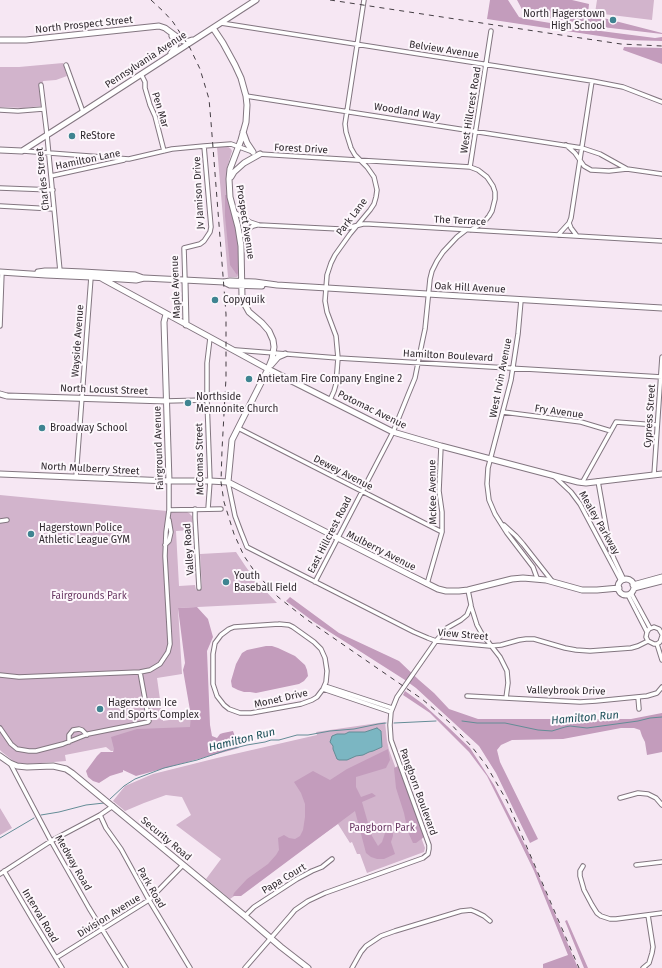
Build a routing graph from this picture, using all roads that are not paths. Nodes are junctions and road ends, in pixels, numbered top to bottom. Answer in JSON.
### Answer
{"nodes":[{"id":1,"x":256,"y":0,"type":"edge"},
{"id":2,"x":364,"y":0,"type":"edge"},
{"id":3,"x":221,"y":23,"type":"junction"},
{"id":4,"x":214,"y":28,"type":"junction"},
{"id":5,"x":168,"y":30,"type":"junction"},
{"id":6,"x":491,"y":31,"type":"dead end"},
{"id":7,"x":195,"y":39,"type":"junction"},
{"id":8,"x":0,"y":40,"type":"edge"},
{"id":9,"x":358,"y":45,"type":"junction"},
{"id":10,"x":167,"y":58,"type":"junction"},
{"id":11,"x":486,"y":64,"type":"junction"},
{"id":12,"x":66,"y":65,"type":"dead end"},
{"id":13,"x":141,"y":74,"type":"junction"},
{"id":14,"x":592,"y":80,"type":"junction"},
{"id":15,"x":41,"y":85,"type":"dead end"},
{"id":16,"x":246,"y":96,"type":"junction"},
{"id":17,"x":662,"y":102,"type":"edge"},
{"id":18,"x":43,"y":109,"type":"junction"},
{"id":19,"x":0,"y":110,"type":"edge"},
{"id":20,"x":347,"y":111,"type":"junction"},
{"id":21,"x":83,"y":112,"type":"junction"},
{"id":22,"x":475,"y":131,"type":"junction"},
{"id":23,"x":243,"y":132,"type":"junction"},
{"id":24,"x":47,"y":135,"type":"junction"},
{"id":25,"x":566,"y":144,"type":"junction"},
{"id":26,"x":204,"y":146,"type":"junction"},
{"id":27,"x":238,"y":147,"type":"junction"},
{"id":28,"x":582,"y":148,"type":"junction"},
{"id":29,"x":0,"y":150,"type":"edge"},
{"id":30,"x":22,"y":151,"type":"junction"},
{"id":31,"x":164,"y":151,"type":"junction"},
{"id":32,"x":48,"y":152,"type":"junction"},
{"id":33,"x":253,"y":152,"type":"junction"},
{"id":34,"x":260,"y":154,"type":"junction"},
{"id":35,"x":129,"y":159,"type":"junction"},
{"id":36,"x":360,"y":160,"type":"junction"},
{"id":37,"x":580,"y":162,"type":"junction"},
{"id":38,"x":470,"y":167,"type":"junction"},
{"id":39,"x":626,"y":170,"type":"junction"},
{"id":40,"x":662,"y":174,"type":"edge"},
{"id":41,"x":51,"y":176,"type":"junction"},
{"id":42,"x":229,"y":179,"type":"junction"},
{"id":43,"x":0,"y":188,"type":"edge"},
{"id":44,"x":53,"y":190,"type":"junction"},
{"id":45,"x":0,"y":206,"type":"edge"},
{"id":46,"x":54,"y":209,"type":"junction"},
{"id":47,"x":234,"y":212,"type":"junction"},
{"id":48,"x":569,"y":223,"type":"junction"},
{"id":49,"x":258,"y":225,"type":"junction"},
{"id":50,"x":357,"y":225,"type":"junction"},
{"id":51,"x":468,"y":230,"type":"junction"},
{"id":52,"x":558,"y":235,"type":"junction"},
{"id":53,"x":240,"y":236,"type":"junction"},
{"id":54,"x":577,"y":236,"type":"junction"},
{"id":55,"x":662,"y":241,"type":"edge"},
{"id":56,"x":184,"y":248,"type":"joint"},
{"id":57,"x":60,"y":271,"type":"junction"},
{"id":58,"x":1,"y":272,"type":"edge"},
{"id":59,"x":31,"y":274,"type":"junction"},
{"id":60,"x":91,"y":275,"type":"junction"},
{"id":61,"x":98,"y":277,"type":"junction"},
{"id":62,"x":144,"y":278,"type":"junction"},
{"id":63,"x":185,"y":281,"type":"junction"},
{"id":64,"x":242,"y":283,"type":"junction"},
{"id":65,"x":325,"y":288,"type":"junction"},
{"id":66,"x":428,"y":295,"type":"junction"},
{"id":67,"x":521,"y":300,"type":"junction"},
{"id":68,"x":662,"y":308,"type":"edge"},
{"id":69,"x":166,"y":314,"type":"junction"},
{"id":70,"x":186,"y":325,"type":"junction"},
{"id":71,"x":0,"y":326,"type":"edge"},
{"id":72,"x":210,"y":338,"type":"junction"},
{"id":73,"x":232,"y":350,"type":"junction"},
{"id":74,"x":273,"y":354,"type":"junction"},
{"id":75,"x":285,"y":354,"type":"junction"},
{"id":76,"x":662,"y":357,"type":"edge"},
{"id":77,"x":338,"y":358,"type":"junction"},
{"id":78,"x":419,"y":362,"type":"junction"},
{"id":79,"x":513,"y":368,"type":"junction"},
{"id":80,"x":268,"y":369,"type":"junction"},
{"id":81,"x":661,"y":377,"type":"edge"},
{"id":82,"x":0,"y":394,"type":"edge"},
{"id":83,"x":82,"y":398,"type":"junction"},
{"id":84,"x":207,"y":400,"type":"junction"},
{"id":85,"x":330,"y":400,"type":"junction"},
{"id":86,"x":166,"y":402,"type":"junction"},
{"id":87,"x":503,"y":412,"type":"junction"},
{"id":88,"x":657,"y":425,"type":"junction"},
{"id":89,"x":238,"y":428,"type":"junction"},
{"id":90,"x":611,"y":431,"type":"junction"},
{"id":91,"x":393,"y":432,"type":"junction"},
{"id":92,"x":441,"y":446,"type":"junction"},
{"id":93,"x":491,"y":459,"type":"junction"},
{"id":94,"x":0,"y":474,"type":"edge"},
{"id":95,"x":662,"y":474,"type":"edge"},
{"id":96,"x":654,"y":475,"type":"junction"},
{"id":97,"x":76,"y":477,"type":"junction"},
{"id":98,"x":555,"y":477,"type":"junction"},
{"id":99,"x":168,"y":481,"type":"junction"},
{"id":100,"x":210,"y":481,"type":"junction"},
{"id":101,"x":598,"y":481,"type":"junction"},
{"id":102,"x":228,"y":482,"type":"junction"},
{"id":103,"x":582,"y":483,"type":"junction"},
{"id":104,"x":361,"y":491,"type":"junction"},
{"id":105,"x":208,"y":508,"type":"junction"},
{"id":106,"x":195,"y":509,"type":"junction"},
{"id":107,"x":221,"y":509,"type":"dead end"},
{"id":108,"x":169,"y":510,"type":"junction"},
{"id":109,"x":7,"y":520,"type":"dead end"},
{"id":110,"x":0,"y":521,"type":"edge"},
{"id":111,"x":500,"y":522,"type":"junction"},
{"id":112,"x":442,"y":532,"type":"junction"},
{"id":113,"x":337,"y":538,"type":"junction"},
{"id":114,"x":662,"y":577,"type":"edge"},
{"id":115,"x":536,"y":578,"type":"junction"},
{"id":116,"x":552,"y":581,"type":"junction"},
{"id":117,"x":623,"y":581,"type":"junction"},
{"id":118,"x":662,"y":581,"type":"edge"},
{"id":119,"x":315,"y":582,"type":"junction"},
{"id":120,"x":427,"y":584,"type":"junction"},
{"id":121,"x":199,"y":588,"type":"dead end"},
{"id":122,"x":618,"y":588,"type":"junction"},
{"id":123,"x":468,"y":590,"type":"junction"},
{"id":124,"x":632,"y":590,"type":"junction"},
{"id":125,"x":471,"y":605,"type":"junction"},
{"id":126,"x":650,"y":628,"type":"junction"},
{"id":127,"x":647,"y":632,"type":"junction"},
{"id":128,"x":662,"y":633,"type":"edge"},
{"id":129,"x":436,"y":641,"type":"junction"},
{"id":130,"x":648,"y":642,"type":"junction"},
{"id":131,"x":657,"y":644,"type":"junction"},
{"id":132,"x":490,"y":646,"type":"junction"},
{"id":133,"x":662,"y":660,"type":"edge"},
{"id":134,"x":140,"y":672,"type":"junction"},
{"id":135,"x":0,"y":675,"type":"edge"},
{"id":136,"x":662,"y":687,"type":"edge"},
{"id":137,"x":324,"y":688,"type":"junction"},
{"id":138,"x":467,"y":696,"type":"dead end"},
{"id":139,"x":638,"y":697,"type":"junction"},
{"id":140,"x":506,"y":698,"type":"junction"},
{"id":141,"x":639,"y":708,"type":"dead end"},
{"id":142,"x":392,"y":710,"type":"junction"},
{"id":143,"x":0,"y":728,"type":"edge"},
{"id":144,"x":87,"y":735,"type":"junction"},
{"id":145,"x":69,"y":742,"type":"junction"},
{"id":146,"x":0,"y":756,"type":"edge"},
{"id":147,"x":10,"y":763,"type":"junction"},
{"id":148,"x":620,"y":798,"type":"dead end"},
{"id":149,"x":662,"y":805,"type":"edge"},
{"id":150,"x":113,"y":806,"type":"junction"},
{"id":151,"x":100,"y":815,"type":"junction"},
{"id":152,"x":51,"y":841,"type":"junction"},
{"id":153,"x":332,"y":859,"type":"dead end"},
{"id":154,"x":662,"y":862,"type":"edge"},
{"id":155,"x":183,"y":865,"type":"junction"},
{"id":156,"x":583,"y":866,"type":"dead end"},
{"id":157,"x":636,"y":866,"type":"dead end"},
{"id":158,"x":4,"y":871,"type":"junction"},
{"id":159,"x":0,"y":874,"type":"edge"},
{"id":160,"x":149,"y":900,"type":"junction"},
{"id":161,"x":662,"y":912,"type":"edge"},
{"id":162,"x":648,"y":915,"type":"junction"},
{"id":163,"x":245,"y":916,"type":"junction"},
{"id":164,"x":490,"y":921,"type":"dead end"},
{"id":165,"x":103,"y":930,"type":"junction"},
{"id":166,"x":271,"y":939,"type":"junction"},
{"id":167,"x":56,"y":958,"type":"junction"},
{"id":168,"x":62,"y":968,"type":"edge"},
{"id":169,"x":126,"y":968,"type":"edge"},
{"id":170,"x":190,"y":968,"type":"edge"},
{"id":171,"x":245,"y":968,"type":"edge"},
{"id":172,"x":308,"y":968,"type":"edge"},
{"id":173,"x":352,"y":968,"type":"edge"},
{"id":174,"x":643,"y":968,"type":"edge"}],
"edges":[{"from":1,"to":3,"type":"street","name":"Pennsylvania Avenue"},
{"from":2,"to":9,"type":"street","name":"Park Lane"},
{"from":3,"to":4,"type":"street","name":"Pennsylvania Avenue"},
{"from":3,"to":9,"type":"street","name":"Belview Avenue"},
{"from":4,"to":7,"type":"street","name":"Pennsylvania Avenue"},
{"from":4,"to":16,"type":"street","name":"Prospect Avenue"},
{"from":5,"to":7,"type":"street"},
{"from":5,"to":8,"type":"street","name":"North Prospect Street"},
{"from":5,"to":10,"type":"street"},
{"from":6,"to":11,"type":"street","name":"West Hillcrest Road"},
{"from":7,"to":10,"type":"street","name":"Pennsylvania Avenue"},
{"from":9,"to":11,"type":"street","name":"Belview Avenue"},
{"from":9,"to":20,"type":"street","name":"Park Lane"},
{"from":10,"to":13,"type":"street","name":"Pennsylvania Avenue"},
{"from":11,"to":14,"type":"street","name":"Belview Avenue"},
{"from":11,"to":22,"type":"street","name":"West Hillcrest Road"},
{"from":12,"to":21,"type":"street"},
{"from":13,"to":21,"type":"street","name":"Pennsylvania Avenue"},
{"from":13,"to":31,"type":"street","name":"Pen Mar"},
{"from":14,"to":17,"type":"street","name":"Belview Avenue"},
{"from":14,"to":28,"type":"street"},
{"from":15,"to":18,"type":"street","name":"Charles Street"},
{"from":16,"to":20,"type":"street","name":"Woodland Way"},
{"from":16,"to":23,"type":"street","name":"Prospect Avenue"},
{"from":18,"to":19,"type":"street"},
{"from":18,"to":24,"type":"street","name":"Charles Street"},
{"from":20,"to":22,"type":"street","name":"Woodland Way"},
{"from":20,"to":36,"type":"street","name":"Park Lane"},
{"from":21,"to":24,"type":"street","name":"Pennsylvania Avenue"},
{"from":22,"to":25,"type":"street","name":"Woodland Way"},
{"from":22,"to":38,"type":"street","name":"West Hillcrest Road"},
{"from":23,"to":27,"type":"street","name":"Prospect Avenue"},
{"from":23,"to":33,"type":"street"},
{"from":24,"to":30,"type":"street","name":"Pennsylvania Avenue"},
{"from":24,"to":32,"type":"street","name":"Charles Street"},
{"from":25,"to":28,"type":"street","name":"Woodland Way"},
{"from":25,"to":37,"type":"street","name":"Woodland Way"},
{"from":26,"to":27,"type":"street","name":"Forest Drive"},
{"from":26,"to":31,"type":"street","name":"Forest Drive"},
{"from":26,"to":56,"type":"street","name":"Jv Jamison Drive"},
{"from":27,"to":33,"type":"street","name":"Forest Drive"},
{"from":27,"to":42,"type":"street","name":"Prospect Avenue"},
{"from":28,"to":37,"type":"street"},
{"from":28,"to":39,"type":"street","name":"Woodland Way"},
{"from":29,"to":30,"type":"street"},
{"from":30,"to":32,"type":"street","name":"Forest Drive"},
{"from":31,"to":35,"type":"street","name":"Forest Drive"},
{"from":32,"to":35,"type":"street","name":"Forest Drive"},
{"from":32,"to":41,"type":"street","name":"Charles Street"},
{"from":33,"to":34,"type":"street","name":"Forest Drive"},
{"from":34,"to":36,"type":"street","name":"Forest Drive"},
{"from":34,"to":42,"type":"street"},
{"from":35,"to":41,"type":"street","name":"Hamilton Lane"},
{"from":36,"to":38,"type":"street","name":"Forest Drive"},
{"from":36,"to":50,"type":"street","name":"Park Lane"},
{"from":37,"to":39,"type":"street","name":"Woodland Way"},
{"from":37,"to":48,"type":"street"},
{"from":38,"to":51,"type":"street","name":"Forest Drive"},
{"from":39,"to":40,"type":"street","name":"Woodland Way"},
{"from":41,"to":44,"type":"street","name":"Charles Street"},
{"from":42,"to":47,"type":"street","name":"Prospect Avenue"},
{"from":43,"to":44,"type":"street"},
{"from":44,"to":46,"type":"street","name":"Charles Street"},
{"from":45,"to":46,"type":"street"},
{"from":46,"to":57,"type":"street","name":"Charles Street"},
{"from":47,"to":49,"type":"street","name":"The Terrace"},
{"from":47,"to":53,"type":"street","name":"Prospect Avenue"},
{"from":48,"to":52,"type":"street"},
{"from":48,"to":54,"type":"street"},
{"from":49,"to":50,"type":"street","name":"The Terrace"},
{"from":49,"to":53,"type":"street"},
{"from":50,"to":51,"type":"street","name":"The Terrace"},
{"from":50,"to":65,"type":"street","name":"Park Lane"},
{"from":51,"to":52,"type":"street","name":"The Terrace"},
{"from":51,"to":66,"type":"street"},
{"from":52,"to":54,"type":"street","name":"The Terrace"},
{"from":53,"to":64,"type":"street","name":"Prospect Avenue"},
{"from":54,"to":55,"type":"street","name":"The Terrace"},
{"from":56,"to":63,"type":"street","name":"Maple Avenue"},
{"from":57,"to":59,"type":"street"},
{"from":57,"to":60,"type":"street"},
{"from":58,"to":59,"type":"street"},
{"from":58,"to":71,"type":"street"},
{"from":59,"to":60,"type":"street"},
{"from":60,"to":61,"type":"street","name":"Oak Hill Avenue"},
{"from":60,"to":62,"type":"street","name":"Oak Hill Avenue"},
{"from":60,"to":83,"type":"street","name":"Wayside Avenue"},
{"from":61,"to":62,"type":"street","name":"Oak Hill Avenue"},
{"from":61,"to":69,"type":"street","name":"Potomac Avenue"},
{"from":62,"to":63,"type":"street","name":"Oak Hill Avenue"},
{"from":63,"to":64,"type":"street","name":"Oak Hill Avenue"},
{"from":63,"to":70,"type":"street","name":"Maple Avenue"},
{"from":64,"to":65,"type":"street","name":"Oak Hill Avenue"},
{"from":64,"to":74,"type":"street","name":"Prospect Avenue"},
{"from":65,"to":66,"type":"street","name":"Oak Hill Avenue"},
{"from":65,"to":77,"type":"street","name":"Park Lane"},
{"from":66,"to":67,"type":"street","name":"Oak Hill Avenue"},
{"from":66,"to":78,"type":"street"},
{"from":67,"to":68,"type":"street","name":"Oak Hill Avenue"},
{"from":67,"to":79,"type":"street","name":"West Irvin Avenue"},
{"from":69,"to":70,"type":"street","name":"Potomac Avenue"},
{"from":69,"to":86,"type":"street","name":"Fairground Avenue"},
{"from":70,"to":72,"type":"street","name":"Potomac Avenue"},
{"from":72,"to":73,"type":"street","name":"Potomac Avenue"},
{"from":72,"to":84,"type":"street","name":"McComas Street"},
{"from":73,"to":74,"type":"street","name":"Hamilton Boulevard"},
{"from":73,"to":80,"type":"street","name":"Potomac Avenue"},
{"from":74,"to":75,"type":"street","name":"Hamilton Boulevard"},
{"from":74,"to":80,"type":"street","name":"Prospect Avenue"},
{"from":75,"to":77,"type":"street","name":"Hamilton Boulevard"},
{"from":75,"to":80,"type":"street"},
{"from":76,"to":81,"type":"street","name":"Cypress Street"},
{"from":77,"to":78,"type":"street","name":"Hamilton Boulevard"},
{"from":77,"to":85,"type":"street","name":"Park Lane"},
{"from":78,"to":79,"type":"street","name":"Hamilton Boulevard"},
{"from":78,"to":91,"type":"street"},
{"from":79,"to":81,"type":"street","name":"Hamilton Boulevard"},
{"from":79,"to":87,"type":"street","name":"West Irvin Avenue"},
{"from":80,"to":85,"type":"street","name":"Potomac Avenue"},
{"from":80,"to":89,"type":"street"},
{"from":81,"to":88,"type":"street","name":"Cypress Street"},
{"from":82,"to":83,"type":"street","name":"North Locust Street"},
{"from":83,"to":86,"type":"street","name":"North Locust Street"},
{"from":83,"to":97,"type":"street","name":"Wayside Avenue"},
{"from":84,"to":86,"type":"street","name":"North Locust Street"},
{"from":84,"to":100,"type":"street","name":"McComas Street"},
{"from":85,"to":91,"type":"street","name":"Potomac Avenue"},
{"from":86,"to":99,"type":"street","name":"Fairground Avenue"},
{"from":87,"to":90,"type":"street","name":"Fry Avenue"},
{"from":87,"to":93,"type":"street","name":"West Irvin Avenue"},
{"from":88,"to":90,"type":"street"},
{"from":88,"to":96,"type":"street","name":"Cypress Street"},
{"from":89,"to":102,"type":"street"},
{"from":89,"to":104,"type":"street","name":"Dewey Avenue"},
{"from":90,"to":103,"type":"street"},
{"from":91,"to":92,"type":"street","name":"Potomac Avenue"},
{"from":91,"to":104,"type":"street","name":"East Hillcrest Road"},
{"from":92,"to":93,"type":"street","name":"Potomac Avenue"},
{"from":92,"to":112,"type":"street","name":"McKee Avenue"},
{"from":93,"to":98,"type":"street","name":"Potomac Avenue"},
{"from":93,"to":111,"type":"street","name":"West Irvin Avenue"},
{"from":94,"to":97,"type":"street","name":"North Mulberry Street"},
{"from":95,"to":96,"type":"street","name":"Potomac Avenue"},
{"from":96,"to":101,"type":"street","name":"Potomac Avenue"},
{"from":97,"to":99,"type":"street","name":"North Mulberry Street"},
{"from":98,"to":103,"type":"street","name":"Potomac Avenue"},
{"from":98,"to":117,"type":"street","name":"Mealey Parkway"},
{"from":99,"to":100,"type":"street","name":"North Mulberry Street"},
{"from":99,"to":108,"type":"street","name":"Fairground Avenue"},
{"from":100,"to":102,"type":"street","name":"North Mulberry Street"},
{"from":100,"to":105,"type":"street","name":"McComas Street"},
{"from":101,"to":103,"type":"street","name":"Potomac Avenue"},
{"from":101,"to":117,"type":"street","name":"Mealey Parkway"},
{"from":102,"to":113,"type":"street","name":"Mulberry Avenue"},
{"from":102,"to":119,"type":"street","name":"View Street"},
{"from":104,"to":112,"type":"street","name":"Dewey Avenue"},
{"from":104,"to":113,"type":"street","name":"East Hillcrest Road"},
{"from":105,"to":106,"type":"street"},
{"from":105,"to":107,"type":"street"},
{"from":106,"to":108,"type":"street"},
{"from":106,"to":121,"type":"street","name":"Valley Road"},
{"from":108,"to":134,"type":"street","name":"Fairground Avenue"},
{"from":109,"to":110,"type":"street"},
{"from":111,"to":115,"type":"street"},
{"from":111,"to":116,"type":"street"},
{"from":112,"to":120,"type":"street","name":"McKee Avenue"},
{"from":113,"to":119,"type":"street","name":"East Hillcrest Road"},
{"from":113,"to":120,"type":"street","name":"Mulberry Avenue"},
{"from":114,"to":124,"type":"street"},
{"from":115,"to":116,"type":"street","name":"Mulberry Avenue"},
{"from":115,"to":123,"type":"street","name":"Mulberry Avenue"},
{"from":116,"to":122,"type":"street","name":"Mulberry Avenue"},
{"from":117,"to":122,"type":"street"},
{"from":117,"to":124,"type":"street"},
{"from":118,"to":124,"type":"street"},
{"from":119,"to":129,"type":"street","name":"View Street"},
{"from":120,"to":123,"type":"street","name":"Mulberry Avenue"},
{"from":122,"to":124,"type":"street"},
{"from":123,"to":125,"type":"street"},
{"from":124,"to":126,"type":"street"},
{"from":124,"to":127,"type":"street"},
{"from":125,"to":129,"type":"street","name":"Pangborn Boulevard"},
{"from":125,"to":132,"type":"street"},
{"from":126,"to":127,"type":"street"},
{"from":126,"to":128,"type":"street"},
{"from":127,"to":130,"type":"street"},
{"from":128,"to":131,"type":"street"},
{"from":129,"to":132,"type":"street","name":"View Street"},
{"from":129,"to":142,"type":"street","name":"Pangborn Boulevard"},
{"from":130,"to":131,"type":"street"},
{"from":130,"to":132,"type":"street","name":"View Street"},
{"from":131,"to":133,"type":"street"},
{"from":132,"to":140,"type":"street"},
{"from":134,"to":135,"type":"street","name":"Fairground Avenue"},
{"from":134,"to":144,"type":"street"},
{"from":136,"to":139,"type":"street","name":"Valleybrook Drive"},
{"from":137,"to":137,"type":"street","name":"Monet Drive"},
{"from":137,"to":142,"type":"street"},
{"from":138,"to":140,"type":"street","name":"Valleybrook Drive"},
{"from":139,"to":140,"type":"street","name":"Valleybrook Drive"},
{"from":139,"to":141,"type":"street"},
{"from":142,"to":166,"type":"street","name":"Pangborn Boulevard"},
{"from":143,"to":145,"type":"street"},
{"from":144,"to":145,"type":"street"},
{"from":144,"to":145,"type":"street"},
{"from":146,"to":147,"type":"street","name":"Security Road"},
{"from":147,"to":150,"type":"street","name":"Security Road"},
{"from":147,"to":152,"type":"street","name":"Medway Road"},
{"from":148,"to":149,"type":"street"},
{"from":150,"to":151,"type":"street"},
{"from":150,"to":155,"type":"street","name":"Security Road"},
{"from":151,"to":152,"type":"street"},
{"from":151,"to":160,"type":"street","name":"Park Road"},
{"from":152,"to":158,"type":"street"},
{"from":152,"to":165,"type":"street","name":"Medway Road"},
{"from":153,"to":163,"type":"street","name":"Papa Court"},
{"from":154,"to":157,"type":"street"},
{"from":155,"to":160,"type":"street","name":"Division Avenue"},
{"from":155,"to":163,"type":"street","name":"Security Road"},
{"from":156,"to":162,"type":"street"},
{"from":158,"to":159,"type":"street"},
{"from":158,"to":167,"type":"street","name":"Interval Road"},
{"from":160,"to":165,"type":"street","name":"Division Avenue"},
{"from":160,"to":170,"type":"street","name":"Park Road"},
{"from":161,"to":162,"type":"street"},
{"from":162,"to":174,"type":"street"},
{"from":163,"to":166,"type":"street","name":"Security Road"},
{"from":164,"to":173,"type":"street"},
{"from":165,"to":167,"type":"street","name":"Division Avenue"},
{"from":165,"to":169,"type":"street","name":"Medway Road"},
{"from":166,"to":171,"type":"street","name":"Pangborn Boulevard"},
{"from":166,"to":172,"type":"street","name":"Security Road"},
{"from":167,"to":168,"type":"street","name":"Interval Road"}]}
